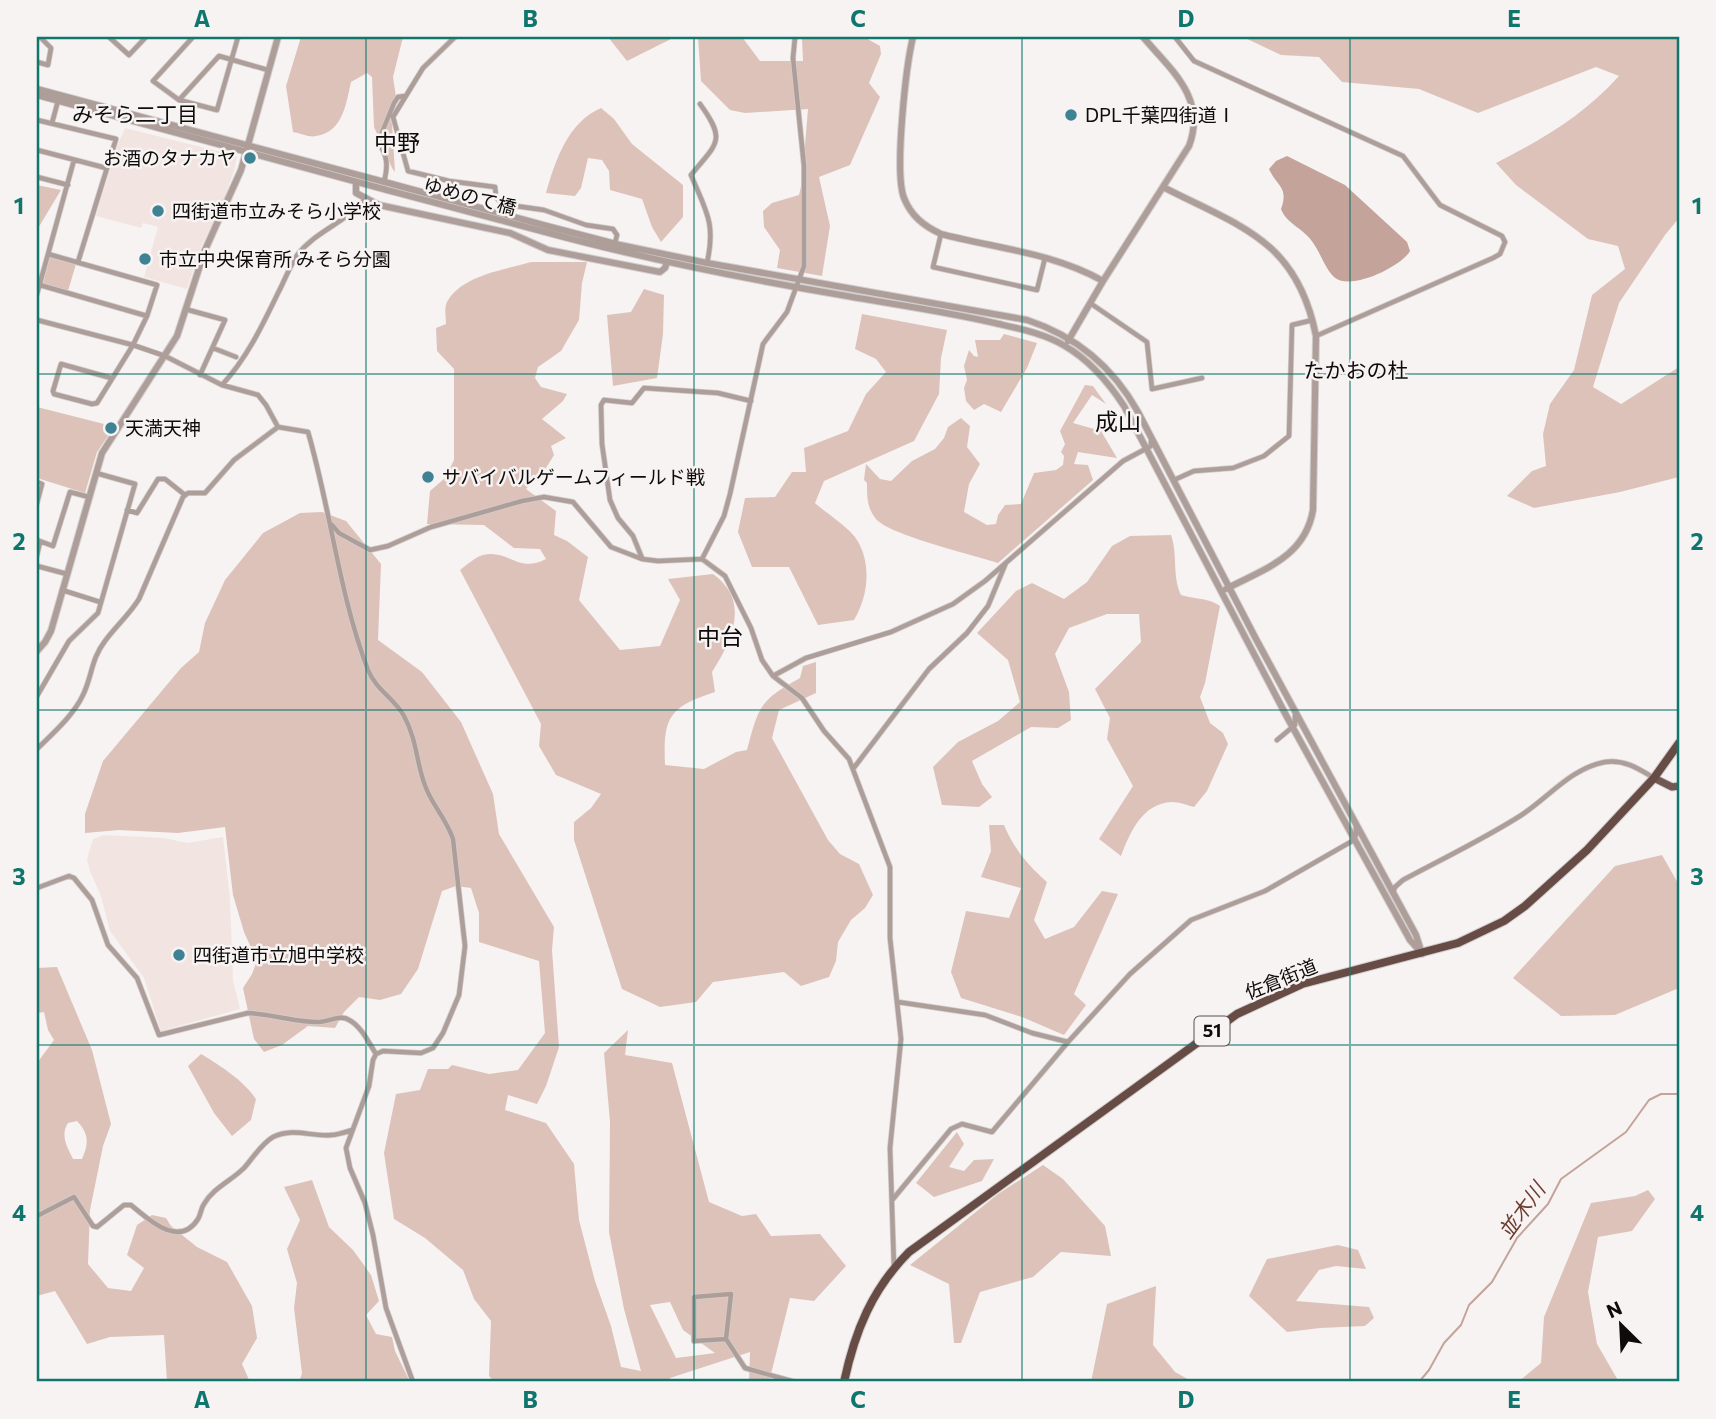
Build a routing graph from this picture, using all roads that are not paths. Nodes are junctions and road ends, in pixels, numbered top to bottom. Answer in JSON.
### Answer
{"nodes":[{"id":1,"x":40,"y":37,"type":"edge"},
{"id":2,"x":109,"y":37,"type":"edge"},
{"id":3,"x":146,"y":37,"type":"edge"},
{"id":4,"x":193,"y":37,"type":"edge"},
{"id":5,"x":238,"y":37,"type":"edge"},
{"id":6,"x":278,"y":37,"type":"edge"},
{"id":7,"x":455,"y":37,"type":"edge"},
{"id":8,"x":795,"y":37,"type":"edge"},
{"id":9,"x":913,"y":37,"type":"edge"},
{"id":10,"x":1143,"y":37,"type":"edge"},
{"id":11,"x":1175,"y":37,"type":"edge"},
{"id":12,"x":231,"y":60,"type":"junction"},
{"id":13,"x":37,"y":62,"type":"edge"},
{"id":14,"x":268,"y":70,"type":"junction"},
{"id":15,"x":37,"y":89,"type":"edge"},
{"id":16,"x":37,"y":95,"type":"edge"},
{"id":17,"x":405,"y":96,"type":"junction"},
{"id":18,"x":179,"y":100,"type":"junction"},
{"id":19,"x":58,"y":101,"type":"junction"},
{"id":20,"x":700,"y":104,"type":"dead end"},
{"id":21,"x":37,"y":120,"type":"edge"},
{"id":22,"x":52,"y":123,"type":"junction"},
{"id":23,"x":248,"y":145,"type":"junction"},
{"id":24,"x":37,"y":150,"type":"edge"},
{"id":25,"x":246,"y":153,"type":"junction"},
{"id":26,"x":74,"y":160,"type":"junction"},
{"id":27,"x":106,"y":168,"type":"junction"},
{"id":28,"x":37,"y":177,"type":"edge"},
{"id":29,"x":356,"y":182,"type":"junction"},
{"id":30,"x":68,"y":185,"type":"junction"},
{"id":31,"x":388,"y":186,"type":"junction"},
{"id":32,"x":1163,"y":187,"type":"junction"},
{"id":33,"x":365,"y":199,"type":"junction"},
{"id":34,"x":502,"y":204,"type":"junction"},
{"id":35,"x":546,"y":229,"type":"junction"},
{"id":36,"x":497,"y":230,"type":"junction"},
{"id":37,"x":941,"y":234,"type":"junction"},
{"id":38,"x":615,"y":243,"type":"junction"},
{"id":39,"x":48,"y":254,"type":"junction"},
{"id":40,"x":1045,"y":258,"type":"junction"},
{"id":41,"x":78,"y":262,"type":"junction"},
{"id":42,"x":667,"y":262,"type":"junction"},
{"id":43,"x":706,"y":263,"type":"junction"},
{"id":44,"x":800,"y":278,"type":"junction"},
{"id":45,"x":1103,"y":281,"type":"junction"},
{"id":46,"x":40,"y":285,"type":"junction"},
{"id":47,"x":797,"y":287,"type":"junction"},
{"id":48,"x":37,"y":294,"type":"edge"},
{"id":49,"x":1090,"y":302,"type":"junction"},
{"id":50,"x":186,"y":309,"type":"junction"},
{"id":51,"x":147,"y":316,"type":"junction"},
{"id":52,"x":37,"y":320,"type":"edge"},
{"id":53,"x":1313,"y":320,"type":"junction"},
{"id":54,"x":1316,"y":336,"type":"junction"},
{"id":55,"x":1070,"y":338,"type":"junction"},
{"id":56,"x":133,"y":345,"type":"junction"},
{"id":57,"x":1065,"y":345,"type":"junction"},
{"id":58,"x":213,"y":348,"type":"junction"},
{"id":59,"x":165,"y":356,"type":"junction"},
{"id":60,"x":236,"y":357,"type":"dead end"},
{"id":61,"x":200,"y":375,"type":"junction"},
{"id":62,"x":111,"y":378,"type":"junction"},
{"id":63,"x":1202,"y":378,"type":"dead end"},
{"id":64,"x":222,"y":385,"type":"junction"},
{"id":65,"x":751,"y":401,"type":"junction"},
{"id":66,"x":278,"y":426,"type":"junction"},
{"id":67,"x":1151,"y":437,"type":"junction"},
{"id":68,"x":1147,"y":449,"type":"junction"},
{"id":69,"x":96,"y":472,"type":"junction"},
{"id":70,"x":1173,"y":481,"type":"junction"},
{"id":71,"x":37,"y":482,"type":"edge"},
{"id":72,"x":185,"y":495,"type":"junction"},
{"id":73,"x":89,"y":497,"type":"junction"},
{"id":74,"x":37,"y":503,"type":"edge"},
{"id":75,"x":127,"y":510,"type":"junction"},
{"id":76,"x":332,"y":525,"type":"junction"},
{"id":77,"x":38,"y":541,"type":"edge"},
{"id":78,"x":37,"y":555,"type":"edge"},
{"id":79,"x":642,"y":559,"type":"junction"},
{"id":80,"x":702,"y":559,"type":"junction"},
{"id":81,"x":1007,"y":561,"type":"junction"},
{"id":82,"x":37,"y":566,"type":"edge"},
{"id":83,"x":67,"y":574,"type":"junction"},
{"id":84,"x":1229,"y":587,"type":"junction"},
{"id":85,"x":62,"y":590,"type":"junction"},
{"id":86,"x":1221,"y":592,"type":"junction"},
{"id":87,"x":100,"y":603,"type":"junction"},
{"id":88,"x":37,"y":651,"type":"edge"},
{"id":89,"x":773,"y":677,"type":"junction"},
{"id":90,"x":37,"y":696,"type":"edge"},
{"id":91,"x":1295,"y":712,"type":"junction"},
{"id":92,"x":1293,"y":727,"type":"junction"},
{"id":93,"x":1277,"y":740,"type":"dead end"},
{"id":94,"x":1679,"y":743,"type":"edge"},
{"id":95,"x":37,"y":749,"type":"edge"},
{"id":96,"x":853,"y":769,"type":"junction"},
{"id":97,"x":1654,"y":778,"type":"junction"},
{"id":98,"x":1679,"y":786,"type":"edge"},
{"id":99,"x":1356,"y":823,"type":"junction"},
{"id":100,"x":1354,"y":840,"type":"junction"},
{"id":101,"x":1384,"y":877,"type":"junction"},
{"id":102,"x":1403,"y":880,"type":"junction"},
{"id":103,"x":37,"y":888,"type":"edge"},
{"id":104,"x":1393,"y":894,"type":"junction"},
{"id":105,"x":1422,"y":954,"type":"junction"},
{"id":106,"x":898,"y":1002,"type":"junction"},
{"id":107,"x":1068,"y":1042,"type":"junction"},
{"id":108,"x":376,"y":1054,"type":"junction"},
{"id":109,"x":352,"y":1130,"type":"junction"},
{"id":110,"x":893,"y":1199,"type":"junction"},
{"id":111,"x":37,"y":1216,"type":"edge"},
{"id":112,"x":894,"y":1267,"type":"junction"},
{"id":113,"x":726,"y":1339,"type":"junction"},
{"id":114,"x":413,"y":1382,"type":"edge"},
{"id":115,"x":794,"y":1382,"type":"edge"},
{"id":116,"x":844,"y":1382,"type":"edge"}],
"edges":[{"from":1,"to":13,"type":"street"},
{"from":2,"to":3,"type":"street"},
{"from":4,"to":18,"type":"street"},
{"from":5,"to":12,"type":"street"},
{"from":6,"to":14,"type":"street"},
{"from":7,"to":17,"type":"street"},
{"from":8,"to":44,"type":"street"},
{"from":9,"to":37,"type":"street"},
{"from":10,"to":32,"type":"street"},
{"from":11,"to":54,"type":"street"},
{"from":12,"to":14,"type":"street"},
{"from":12,"to":18,"type":"street"},
{"from":12,"to":18,"type":"street"},
{"from":14,"to":23,"type":"street"},
{"from":15,"to":23,"type":"street"},
{"from":16,"to":19,"type":"street"},
{"from":17,"to":31,"type":"street"},
{"from":17,"to":34,"type":"street"},
{"from":19,"to":22,"type":"street"},
{"from":19,"to":25,"type":"street"},
{"from":20,"to":43,"type":"street"},
{"from":21,"to":22,"type":"street"},
{"from":22,"to":27,"type":"street"},
{"from":23,"to":25,"type":"street"},
{"from":23,"to":31,"type":"street"},
{"from":24,"to":26,"type":"street"},
{"from":25,"to":29,"type":"street"},
{"from":25,"to":50,"type":"street"},
{"from":26,"to":27,"type":"street"},
{"from":26,"to":30,"type":"street"},
{"from":27,"to":41,"type":"street"},
{"from":28,"to":30,"type":"street"},
{"from":29,"to":31,"type":"street"},
{"from":29,"to":33,"type":"street"},
{"from":30,"to":39,"type":"street"},
{"from":31,"to":35,"type":"street","name":"ゆめのて橋","bridge":true},
{"from":32,"to":45,"type":"street"},
{"from":32,"to":53,"type":"street"},
{"from":33,"to":36,"type":"street"},
{"from":33,"to":64,"type":"street"},
{"from":34,"to":36,"type":"street"},
{"from":34,"to":38,"type":"street"},
{"from":35,"to":38,"type":"street"},
{"from":35,"to":42,"type":"street"},
{"from":36,"to":42,"type":"street"},
{"from":37,"to":40,"type":"street"},
{"from":37,"to":40,"type":"street"},
{"from":38,"to":43,"type":"street"},
{"from":39,"to":41,"type":"street"},
{"from":39,"to":46,"type":"street"},
{"from":40,"to":45,"type":"street"},
{"from":41,"to":51,"type":"street"},
{"from":42,"to":47,"type":"street"},
{"from":43,"to":44,"type":"street"},
{"from":44,"to":47,"type":"street"},
{"from":44,"to":55,"type":"street"},
{"from":45,"to":49,"type":"street"},
{"from":46,"to":48,"type":"street"},
{"from":46,"to":51,"type":"street"},
{"from":47,"to":57,"type":"street"},
{"from":47,"to":65,"type":"street"},
{"from":49,"to":55,"type":"street"},
{"from":49,"to":63,"type":"street"},
{"from":50,"to":58,"type":"street"},
{"from":50,"to":59,"type":"street"},
{"from":51,"to":56,"type":"street"},
{"from":52,"to":56,"type":"street"},
{"from":53,"to":54,"type":"street"},
{"from":53,"to":70,"type":"street"},
{"from":54,"to":84,"type":"street"},
{"from":55,"to":57,"type":"street"},
{"from":55,"to":67,"type":"street"},
{"from":56,"to":59,"type":"street"},
{"from":56,"to":62,"type":"street"},
{"from":57,"to":68,"type":"street"},
{"from":58,"to":60,"type":"street"},
{"from":58,"to":61,"type":"street"},
{"from":59,"to":61,"type":"street"},
{"from":59,"to":69,"type":"street"},
{"from":61,"to":64,"type":"street"},
{"from":62,"to":62,"type":"street"},
{"from":64,"to":66,"type":"street"},
{"from":65,"to":79,"type":"street"},
{"from":65,"to":80,"type":"street"},
{"from":66,"to":72,"type":"street"},
{"from":66,"to":76,"type":"street"},
{"from":67,"to":68,"type":"street"},
{"from":67,"to":70,"type":"street"},
{"from":68,"to":81,"type":"street"},
{"from":68,"to":86,"type":"street"},
{"from":69,"to":73,"type":"street"},
{"from":69,"to":75,"type":"street"},
{"from":70,"to":84,"type":"street"},
{"from":71,"to":74,"type":"street"},
{"from":72,"to":75,"type":"street"},
{"from":72,"to":95,"type":"street"},
{"from":73,"to":77,"type":"street"},
{"from":73,"to":83,"type":"street"},
{"from":75,"to":87,"type":"street"},
{"from":76,"to":79,"type":"street"},
{"from":76,"to":108,"type":"street"},
{"from":77,"to":78,"type":"street"},
{"from":79,"to":80,"type":"street"},
{"from":80,"to":89,"type":"street"},
{"from":81,"to":89,"type":"street"},
{"from":81,"to":96,"type":"street"},
{"from":82,"to":83,"type":"street"},
{"from":83,"to":85,"type":"street"},
{"from":84,"to":86,"type":"street"},
{"from":84,"to":91,"type":"street"},
{"from":85,"to":87,"type":"street"},
{"from":85,"to":88,"type":"street"},
{"from":86,"to":92,"type":"street"},
{"from":87,"to":90,"type":"street"},
{"from":89,"to":96,"type":"street"},
{"from":91,"to":92,"type":"street"},
{"from":91,"to":99,"type":"street"},
{"from":92,"to":93,"type":"street"},
{"from":92,"to":100,"type":"street"},
{"from":94,"to":97,"type":"highway","name":"佐倉街道","number":"51"},
{"from":96,"to":106,"type":"street"},
{"from":97,"to":98,"type":"main road"},
{"from":97,"to":102,"type":"street"},
{"from":97,"to":105,"type":"highway","name":"佐倉街道","number":"51"},
{"from":99,"to":100,"type":"street"},
{"from":99,"to":101,"type":"street"},
{"from":100,"to":105,"type":"street"},
{"from":100,"to":107,"type":"street"},
{"from":101,"to":102,"type":"street"},
{"from":101,"to":104,"type":"street"},
{"from":102,"to":104,"type":"street"},
{"from":103,"to":108,"type":"street"},
{"from":104,"to":105,"type":"street"},
{"from":105,"to":112,"type":"highway","name":"佐倉街道","number":"51"},
{"from":106,"to":107,"type":"street"},
{"from":106,"to":110,"type":"street"},
{"from":107,"to":110,"type":"street"},
{"from":108,"to":109,"type":"street"},
{"from":109,"to":111,"type":"street"},
{"from":109,"to":114,"type":"street"},
{"from":110,"to":112,"type":"street"},
{"from":112,"to":116,"type":"highway","name":"佐倉街道","number":"51"},
{"from":113,"to":113,"type":"street"},
{"from":113,"to":115,"type":"street"}]}
